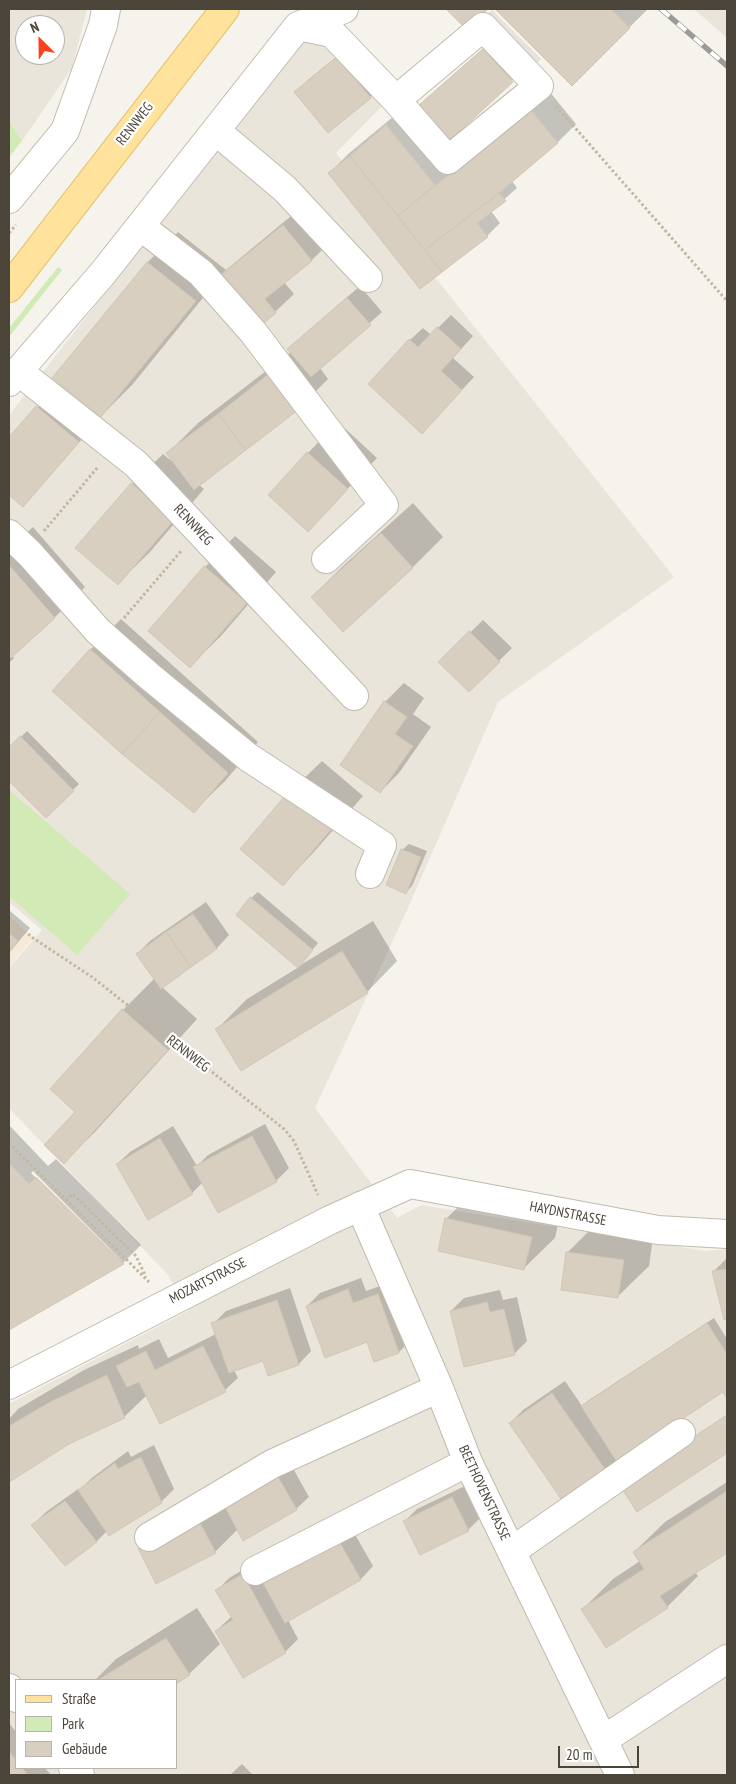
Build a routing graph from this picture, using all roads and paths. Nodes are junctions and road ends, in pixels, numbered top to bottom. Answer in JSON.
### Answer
{"nodes":[{"id":1,"x":106,"y":9,"type":"edge"},
{"id":2,"x":225,"y":9,"type":"edge"},
{"id":3,"x":344,"y":9,"type":"edge"},
{"id":4,"x":298,"y":26,"type":"junction"},
{"id":5,"x":539,"y":86,"type":"junction"},
{"id":6,"x":396,"y":100,"type":"junction"},
{"id":7,"x":216,"y":131,"type":"junction"},
{"id":8,"x":9,"y":199,"type":"edge"},
{"id":9,"x":140,"y":226,"type":"junction"},
{"id":10,"x":368,"y":278,"type":"dead end"},
{"id":11,"x":9,"y":288,"type":"edge"},
{"id":12,"x":727,"y":302,"type":"edge"},
{"id":13,"x":13,"y":377,"type":"edge"},
{"id":14,"x":114,"y":448,"type":"junction"},
{"id":15,"x":199,"y":531,"type":"junction"},
{"id":16,"x":9,"y":534,"type":"edge"},
{"id":17,"x":42,"y":534,"type":"dead end"},
{"id":18,"x":326,"y":559,"type":"dead end"},
{"id":19,"x":120,"y":622,"type":"dead end"},
{"id":20,"x":354,"y":696,"type":"dead end"},
{"id":21,"x":370,"y":874,"type":"dead end"},
{"id":22,"x":9,"y":918,"type":"edge"},
{"id":23,"x":9,"y":1143,"type":"edge"},
{"id":24,"x":410,"y":1184,"type":"joint"},
{"id":25,"x":66,"y":1200,"type":"junction"},
{"id":26,"x":360,"y":1206,"type":"junction"},
{"id":27,"x":330,"y":1220,"type":"junction"},
{"id":28,"x":727,"y":1234,"type":"edge"},
{"id":29,"x":147,"y":1279,"type":"junction"},
{"id":30,"x":169,"y":1301,"type":"junction"},
{"id":31,"x":11,"y":1376,"type":"edge"},
{"id":32,"x":438,"y":1388,"type":"junction"},
{"id":33,"x":681,"y":1433,"type":"dead end"},
{"id":34,"x":468,"y":1462,"type":"junction"},
{"id":35,"x":149,"y":1537,"type":"dead end"},
{"id":36,"x":512,"y":1551,"type":"junction"},
{"id":37,"x":255,"y":1571,"type":"dead end"},
{"id":38,"x":727,"y":1659,"type":"edge"},
{"id":39,"x":603,"y":1740,"type":"junction"},
{"id":40,"x":620,"y":1775,"type":"edge"}],
"edges":[{"from":1,"to":8,"type":"street"},
{"from":2,"to":11,"type":"main road","name":"RENNWEG"},
{"from":3,"to":4,"type":"street"},
{"from":4,"to":6,"type":"street"},
{"from":4,"to":7,"type":"street","name":"RENNWEG"},
{"from":5,"to":6,"type":"street"},
{"from":5,"to":6,"type":"street"},
{"from":5,"to":12,"type":"path"},
{"from":7,"to":9,"type":"street","name":"RENNWEG"},
{"from":7,"to":10,"type":"street"},
{"from":9,"to":13,"type":"street","name":"RENNWEG"},
{"from":9,"to":18,"type":"street"},
{"from":13,"to":14,"type":"street","name":"RENNWEG"},
{"from":14,"to":15,"type":"street","name":"RENNWEG"},
{"from":14,"to":17,"type":"path"},
{"from":15,"to":19,"type":"path"},
{"from":15,"to":20,"type":"street","name":"RENNWEG"},
{"from":16,"to":21,"type":"street"},
{"from":22,"to":27,"type":"path","name":"RENNWEG"},
{"from":23,"to":25,"type":"path"},
{"from":24,"to":26,"type":"street","name":"MOZARTSTRASSE"},
{"from":24,"to":28,"type":"street","name":"HAYDNSTRASSE"},
{"from":25,"to":29,"type":"path"},
{"from":25,"to":29,"type":"path"},
{"from":26,"to":27,"type":"street","name":"MOZARTSTRASSE"},
{"from":26,"to":32,"type":"street","name":"BEETHOVENSTRASSE"},
{"from":27,"to":30,"type":"street","name":"MOZARTSTRASSE"},
{"from":29,"to":30,"type":"path"},
{"from":30,"to":31,"type":"street","name":"MOZARTSTRASSE"},
{"from":32,"to":34,"type":"street","name":"BEETHOVENSTRASSE"},
{"from":32,"to":35,"type":"street"},
{"from":33,"to":36,"type":"street"},
{"from":34,"to":36,"type":"street","name":"BEETHOVENSTRASSE"},
{"from":34,"to":37,"type":"street"},
{"from":36,"to":39,"type":"street","name":"BEETHOVENSTRASSE"},
{"from":38,"to":39,"type":"street"},
{"from":39,"to":40,"type":"street","name":"BEETHOVENSTRASSE"}]}
